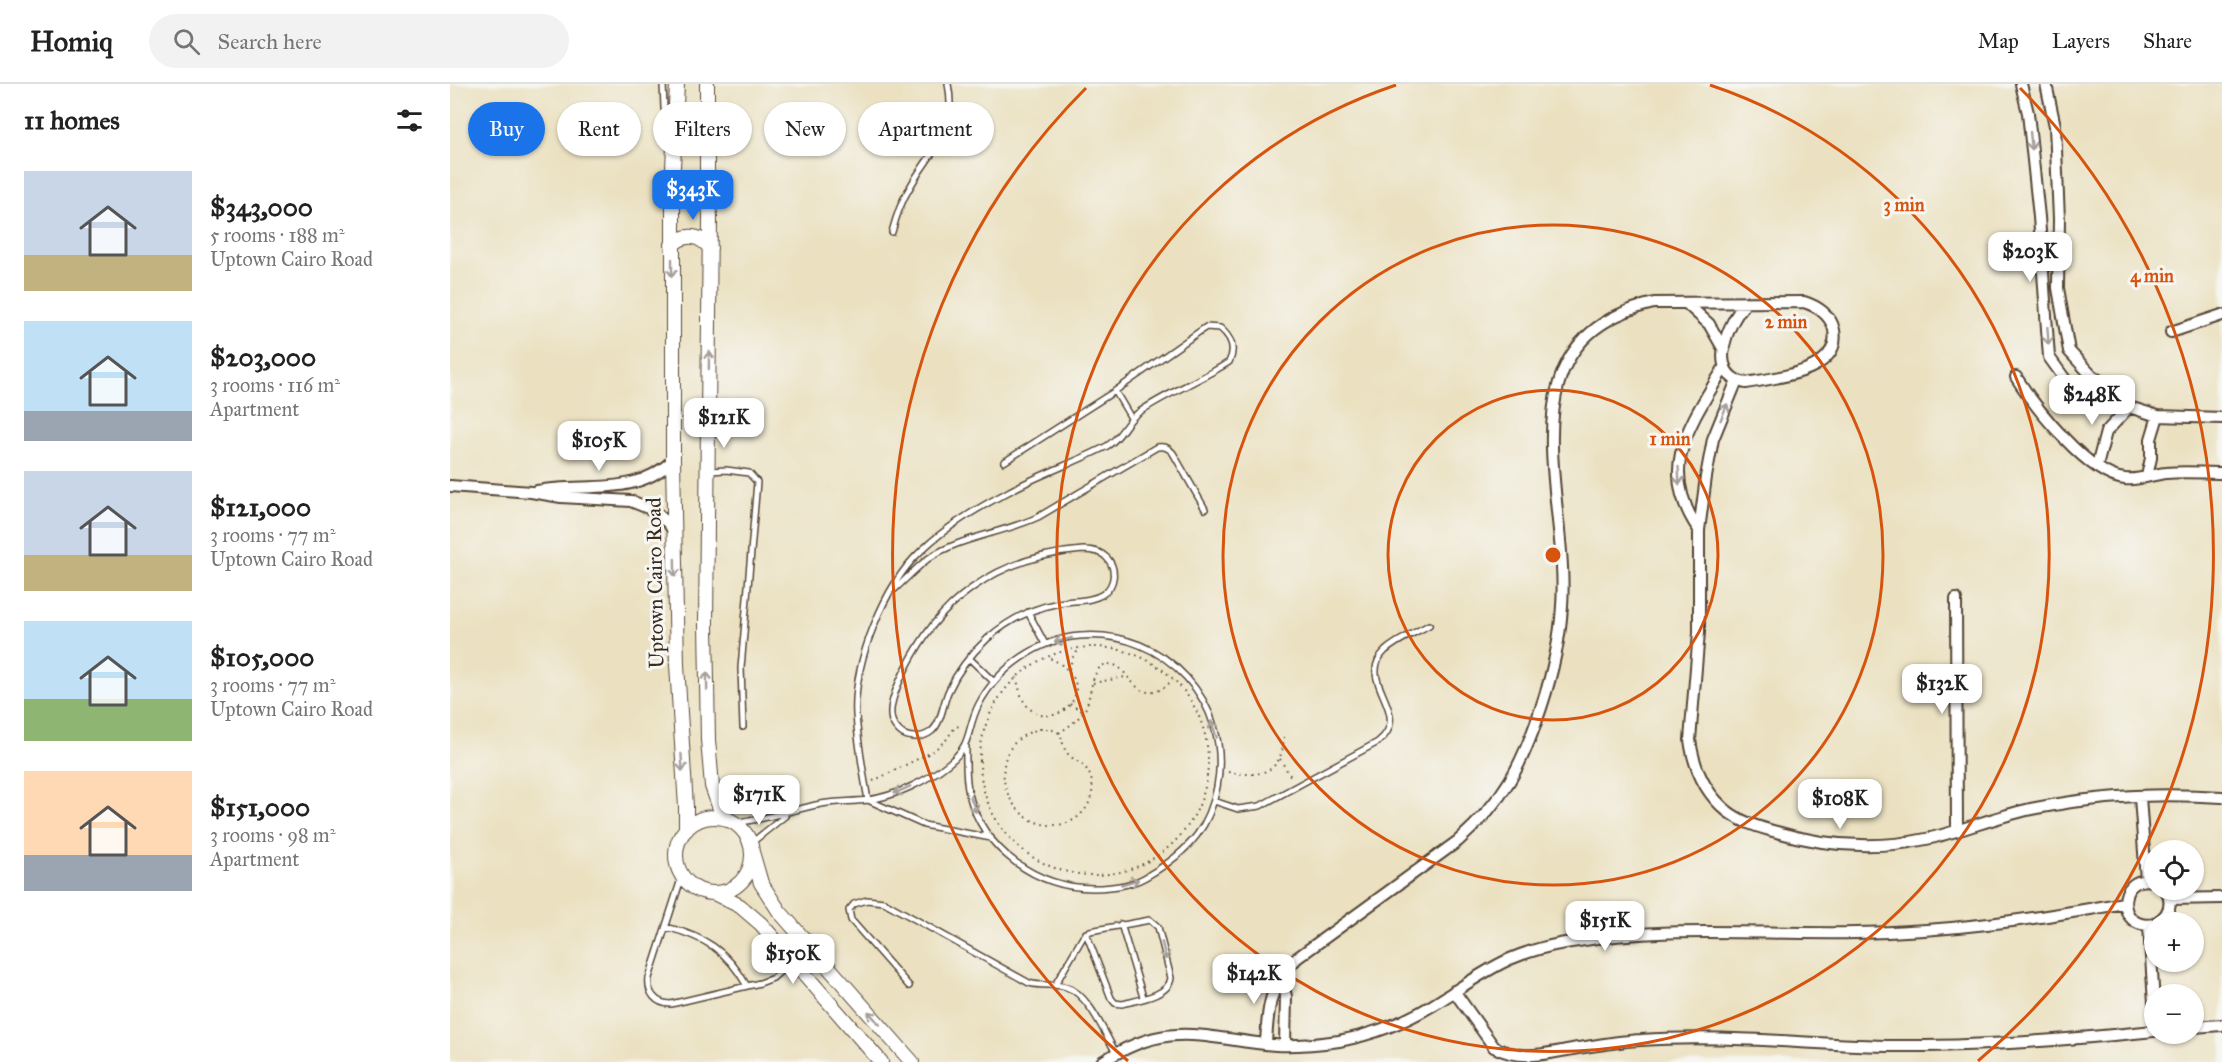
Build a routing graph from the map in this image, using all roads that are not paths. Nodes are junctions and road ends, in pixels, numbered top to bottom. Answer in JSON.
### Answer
{"nodes":[{"id":1,"x":663,"y":84,"type":"edge"},
{"id":2,"x":677,"y":84,"type":"edge"},
{"id":3,"x":707,"y":84,"type":"edge"},
{"id":4,"x":948,"y":84,"type":"edge"},
{"id":5,"x":2021,"y":84,"type":"edge"},
{"id":6,"x":2046,"y":84,"type":"edge"},
{"id":7,"x":664,"y":102,"type":"edge"},
{"id":8,"x":676,"y":102,"type":"edge"},
{"id":9,"x":674,"y":156,"type":"edge"},
{"id":10,"x":2039,"y":217,"type":"junction"},
{"id":11,"x":2059,"y":219,"type":"junction"},
{"id":12,"x":892,"y":232,"type":"dead end"},
{"id":13,"x":672,"y":245,"type":"junction"},
{"id":14,"x":710,"y":248,"type":"junction"},
{"id":15,"x":1686,"y":303,"type":"junction"},
{"id":16,"x":1746,"y":303,"type":"junction"},
{"id":17,"x":2222,"y":315,"type":"edge"},
{"id":18,"x":2171,"y":332,"type":"dead end"},
{"id":19,"x":1724,"y":351,"type":"junction"},
{"id":20,"x":2070,"y":351,"type":"junction"},
{"id":21,"x":2049,"y":357,"type":"junction"},
{"id":22,"x":1725,"y":366,"type":"junction"},
{"id":23,"x":2016,"y":377,"type":"dead end"},
{"id":24,"x":1737,"y":380,"type":"junction"},
{"id":25,"x":1115,"y":391,"type":"junction"},
{"id":26,"x":2129,"y":408,"type":"junction"},
{"id":27,"x":2158,"y":416,"type":"junction"},
{"id":28,"x":1131,"y":418,"type":"junction"},
{"id":29,"x":2222,"y":418,"type":"edge"},
{"id":30,"x":673,"y":460,"type":"junction"},
{"id":31,"x":1004,"y":462,"type":"dead end"},
{"id":32,"x":2097,"y":466,"type":"junction"},
{"id":33,"x":708,"y":471,"type":"junction"},
{"id":34,"x":2222,"y":473,"type":"edge"},
{"id":35,"x":2147,"y":476,"type":"junction"},
{"id":36,"x":450,"y":486,"type":"edge"},
{"id":37,"x":594,"y":487,"type":"junction"},
{"id":38,"x":531,"y":492,"type":"junction"},
{"id":39,"x":594,"y":500,"type":"junction"},
{"id":40,"x":1205,"y":509,"type":"dead end"},
{"id":41,"x":1699,"y":530,"type":"junction"},
{"id":42,"x":675,"y":534,"type":"junction"},
{"id":43,"x":891,"y":592,"type":"junction"},
{"id":44,"x":1956,"y":599,"type":"dead end"},
{"id":45,"x":1028,"y":612,"type":"junction"},
{"id":46,"x":1429,"y":626,"type":"dead end"},
{"id":47,"x":1045,"y":644,"type":"junction"},
{"id":48,"x":969,"y":658,"type":"junction"},
{"id":49,"x":994,"y":682,"type":"junction"},
{"id":50,"x":743,"y":727,"type":"dead end"},
{"id":51,"x":966,"y":747,"type":"junction"},
{"id":52,"x":2140,"y":797,"type":"junction"},
{"id":53,"x":2222,"y":797,"type":"edge"},
{"id":54,"x":868,"y":800,"type":"junction"},
{"id":55,"x":1214,"y":801,"type":"junction"},
{"id":56,"x":789,"y":814,"type":"junction"},
{"id":57,"x":730,"y":821,"type":"junction"},
{"id":58,"x":686,"y":830,"type":"junction"},
{"id":59,"x":1957,"y":830,"type":"junction"},
{"id":60,"x":990,"y":838,"type":"junction"},
{"id":61,"x":2145,"y":840,"type":"edge"},
{"id":62,"x":751,"y":848,"type":"junction"},
{"id":63,"x":682,"y":876,"type":"junction"},
{"id":64,"x":2144,"y":882,"type":"edge"},
{"id":65,"x":716,"y":894,"type":"junction"},
{"id":66,"x":2204,"y":897,"type":"edge"},
{"id":67,"x":2222,"y":898,"type":"edge"},
{"id":68,"x":2124,"y":903,"type":"junction"},
{"id":69,"x":2144,"y":923,"type":"edge"},
{"id":70,"x":1121,"y":924,"type":"junction"},
{"id":71,"x":666,"y":927,"type":"junction"},
{"id":72,"x":1086,"y":933,"type":"junction"},
{"id":73,"x":793,"y":961,"type":"junction"},
{"id":74,"x":1281,"y":978,"type":"junction"},
{"id":75,"x":1055,"y":985,"type":"junction"},
{"id":76,"x":747,"y":986,"type":"junction"},
{"id":77,"x":909,"y":986,"type":"dead end"},
{"id":78,"x":1454,"y":991,"type":"junction"},
{"id":79,"x":1143,"y":998,"type":"junction"},
{"id":80,"x":2222,"y":1025,"type":"edge"},
{"id":81,"x":2204,"y":1027,"type":"edge"},
{"id":82,"x":2144,"y":1032,"type":"edge"},
{"id":83,"x":1266,"y":1043,"type":"junction"},
{"id":84,"x":1285,"y":1045,"type":"junction"},
{"id":85,"x":1116,"y":1053,"type":"junction"},
{"id":86,"x":881,"y":1062,"type":"edge"},
{"id":87,"x":912,"y":1062,"type":"edge"},
{"id":88,"x":1102,"y":1062,"type":"edge"}],
"edges":[{"from":1,"to":7,"type":"lane"},
{"from":2,"to":8,"type":"street","name":"Uptown Cairo Road"},
{"from":3,"to":14,"type":"street"},
{"from":4,"to":12,"type":"lane"},
{"from":5,"to":10,"type":"street","one_way":true},
{"from":6,"to":11,"type":"street"},
{"from":9,"to":13,"type":"street","name":"Uptown Cairo Road"},
{"from":10,"to":11,"type":"street"},
{"from":10,"to":21,"type":"street","one_way":true},
{"from":11,"to":20,"type":"street"},
{"from":13,"to":14,"type":"street"},
{"from":13,"to":30,"type":"street","name":"Uptown Cairo Road","one_way":true},
{"from":33,"to":14,"type":"street","one_way":true},
{"from":15,"to":16,"type":"street"},
{"from":15,"to":19,"type":"street"},
{"from":15,"to":74,"type":"street"},
{"from":16,"to":19,"type":"street"},
{"from":16,"to":24,"type":"street"},
{"from":17,"to":18,"type":"street"},
{"from":19,"to":22,"type":"street"},
{"from":20,"to":21,"type":"street"},
{"from":20,"to":26,"type":"street"},
{"from":21,"to":26,"type":"street"},
{"from":22,"to":24,"type":"street"},
{"from":22,"to":41,"type":"street","one_way":true},
{"from":23,"to":32,"type":"street"},
{"from":41,"to":24,"type":"street","one_way":true},
{"from":25,"to":28,"type":"lane"},
{"from":25,"to":28,"type":"lane"},
{"from":25,"to":31,"type":"lane"},
{"from":26,"to":27,"type":"street"},
{"from":26,"to":32,"type":"street"},
{"from":27,"to":29,"type":"street"},
{"from":27,"to":35,"type":"street"},
{"from":28,"to":43,"type":"lane"},
{"from":30,"to":37,"type":"street"},
{"from":30,"to":42,"type":"street","name":"Uptown Cairo Road"},
{"from":32,"to":35,"type":"street"},
{"from":33,"to":50,"type":"lane"},
{"from":57,"to":33,"type":"street","one_way":true},
{"from":34,"to":35,"type":"street"},
{"from":36,"to":38,"type":"street"},
{"from":37,"to":38,"type":"street"},
{"from":37,"to":39,"type":"street"},
{"from":38,"to":39,"type":"street"},
{"from":39,"to":42,"type":"street"},
{"from":40,"to":43,"type":"lane"},
{"from":41,"to":59,"type":"street"},
{"from":42,"to":58,"type":"street","name":"Uptown Cairo Road","one_way":true},
{"from":43,"to":54,"type":"lane"},
{"from":44,"to":59,"type":"street"},
{"from":45,"to":47,"type":"lane"},
{"from":45,"to":48,"type":"lane"},
{"from":45,"to":48,"type":"lane"},
{"from":46,"to":55,"type":"lane"},
{"from":47,"to":49,"type":"lane"},
{"from":55,"to":47,"type":"lane","one_way":true},
{"from":48,"to":49,"type":"lane"},
{"from":49,"to":51,"type":"lane"},
{"from":51,"to":54,"type":"lane","one_way":true},
{"from":51,"to":60,"type":"lane","one_way":true},
{"from":52,"to":53,"type":"street"},
{"from":52,"to":59,"type":"street"},
{"from":52,"to":61,"type":"street"},
{"from":54,"to":56,"type":"lane"},
{"from":54,"to":60,"type":"lane"},
{"from":60,"to":55,"type":"lane","one_way":true},
{"from":56,"to":57,"type":"lane"},
{"from":56,"to":62,"type":"lane"},
{"from":57,"to":58,"type":"street"},
{"from":57,"to":62,"type":"street"},
{"from":58,"to":63,"type":"street"},
{"from":62,"to":65,"type":"street"},
{"from":87,"to":62,"type":"street","one_way":true},
{"from":63,"to":65,"type":"street"},
{"from":63,"to":71,"type":"lane"},
{"from":64,"to":68,"type":"street"},
{"from":65,"to":73,"type":"street"},
{"from":66,"to":67,"type":"street"},
{"from":68,"to":69,"type":"street"},
{"from":68,"to":78,"type":"street"},
{"from":70,"to":72,"type":"lane"},
{"from":70,"to":79,"type":"lane"},
{"from":70,"to":79,"type":"lane","one_way":true},
{"from":71,"to":76,"type":"lane"},
{"from":71,"to":76,"type":"lane"},
{"from":72,"to":75,"type":"lane"},
{"from":72,"to":79,"type":"lane"},
{"from":73,"to":76,"type":"lane"},
{"from":73,"to":86,"type":"street"},
{"from":74,"to":83,"type":"street"},
{"from":74,"to":84,"type":"street"},
{"from":75,"to":77,"type":"lane"},
{"from":75,"to":85,"type":"lane"},
{"from":78,"to":82,"type":"street"},
{"from":78,"to":84,"type":"street"},
{"from":80,"to":81,"type":"street"},
{"from":83,"to":84,"type":"street"},
{"from":83,"to":85,"type":"street"},
{"from":85,"to":88,"type":"street"}]}
